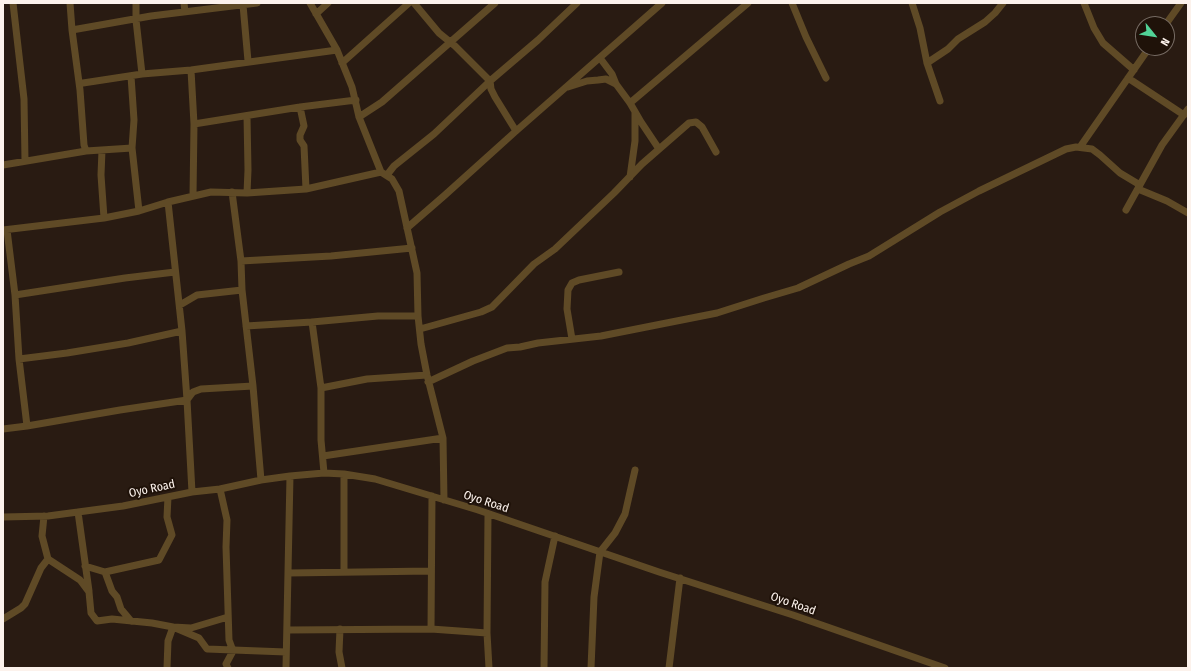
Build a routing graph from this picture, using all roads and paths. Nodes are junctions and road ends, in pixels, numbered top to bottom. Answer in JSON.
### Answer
{"nodes":[{"id":1,"x":13,"y":3,"type":"edge"},
{"id":2,"x":70,"y":3,"type":"edge"},
{"id":3,"x":136,"y":3,"type":"edge"},
{"id":4,"x":184,"y":3,"type":"edge"},
{"id":5,"x":257,"y":3,"type":"edge"},
{"id":6,"x":310,"y":3,"type":"edge"},
{"id":7,"x":328,"y":3,"type":"edge"},
{"id":8,"x":409,"y":3,"type":"edge"},
{"id":9,"x":414,"y":3,"type":"edge"},
{"id":10,"x":495,"y":3,"type":"edge"},
{"id":11,"x":577,"y":3,"type":"edge"},
{"id":12,"x":662,"y":3,"type":"edge"},
{"id":13,"x":748,"y":3,"type":"edge"},
{"id":14,"x":792,"y":3,"type":"edge"},
{"id":15,"x":912,"y":3,"type":"edge"},
{"id":16,"x":1003,"y":3,"type":"edge"},
{"id":17,"x":1084,"y":3,"type":"edge"},
{"id":18,"x":1181,"y":3,"type":"edge"},
{"id":19,"x":243,"y":5,"type":"junction"},
{"id":20,"x":185,"y":12,"type":"junction"},
{"id":21,"x":316,"y":14,"type":"junction"},
{"id":22,"x":1172,"y":16,"type":"edge"},
{"id":23,"x":136,"y":20,"type":"junction"},
{"id":24,"x":72,"y":30,"type":"junction"},
{"id":25,"x":450,"y":42,"type":"junction"},
{"id":26,"x":337,"y":50,"type":"junction"},
{"id":27,"x":1144,"y":56,"type":"edge"},
{"id":28,"x":600,"y":58,"type":"junction"},
{"id":29,"x":248,"y":61,"type":"junction"},
{"id":30,"x":342,"y":63,"type":"junction"},
{"id":31,"x":927,"y":63,"type":"junction"},
{"id":32,"x":191,"y":70,"type":"junction"},
{"id":33,"x":1134,"y":70,"type":"junction"},
{"id":34,"x":142,"y":74,"type":"junction"},
{"id":35,"x":131,"y":76,"type":"junction"},
{"id":36,"x":826,"y":78,"type":"dead end"},
{"id":37,"x":1128,"y":78,"type":"junction"},
{"id":38,"x":80,"y":81,"type":"junction"},
{"id":39,"x":490,"y":81,"type":"junction"},
{"id":40,"x":616,"y":84,"type":"junction"},
{"id":41,"x":566,"y":88,"type":"junction"},
{"id":42,"x":356,"y":100,"type":"junction"},
{"id":43,"x":940,"y":101,"type":"dead end"},
{"id":44,"x":630,"y":103,"type":"junction"},
{"id":45,"x":300,"y":107,"type":"junction"},
{"id":46,"x":635,"y":112,"type":"junction"},
{"id":47,"x":1186,"y":115,"type":"edge"},
{"id":48,"x":247,"y":116,"type":"junction"},
{"id":49,"x":359,"y":117,"type":"junction"},
{"id":50,"x":194,"y":124,"type":"junction"},
{"id":51,"x":516,"y":131,"type":"junction"},
{"id":52,"x":1080,"y":147,"type":"junction"},
{"id":53,"x":132,"y":148,"type":"junction"},
{"id":54,"x":102,"y":150,"type":"junction"},
{"id":55,"x":659,"y":150,"type":"junction"},
{"id":56,"x":86,"y":151,"type":"junction"},
{"id":57,"x":716,"y":152,"type":"dead end"},
{"id":58,"x":25,"y":161,"type":"junction"},
{"id":59,"x":3,"y":165,"type":"edge"},
{"id":60,"x":384,"y":173,"type":"junction"},
{"id":61,"x":630,"y":178,"type":"junction"},
{"id":62,"x":1139,"y":187,"type":"junction"},
{"id":63,"x":306,"y":189,"type":"junction"},
{"id":64,"x":232,"y":192,"type":"junction"},
{"id":65,"x":247,"y":193,"type":"junction"},
{"id":66,"x":193,"y":196,"type":"junction"},
{"id":67,"x":168,"y":202,"type":"junction"},
{"id":68,"x":1126,"y":210,"type":"dead end"},
{"id":69,"x":139,"y":211,"type":"junction"},
{"id":70,"x":1188,"y":213,"type":"edge"},
{"id":71,"x":104,"y":218,"type":"junction"},
{"id":72,"x":407,"y":228,"type":"junction"},
{"id":73,"x":5,"y":230,"type":"edge"},
{"id":74,"x":412,"y":248,"type":"junction"},
{"id":75,"x":241,"y":261,"type":"junction"},
{"id":76,"x":176,"y":272,"type":"junction"},
{"id":77,"x":619,"y":272,"type":"dead end"},
{"id":78,"x":242,"y":290,"type":"junction"},
{"id":79,"x":15,"y":295,"type":"junction"},
{"id":80,"x":180,"y":305,"type":"junction"},
{"id":81,"x":418,"y":316,"type":"junction"},
{"id":82,"x":312,"y":322,"type":"junction"},
{"id":83,"x":246,"y":326,"type":"junction"},
{"id":84,"x":420,"y":329,"type":"junction"},
{"id":85,"x":182,"y":331,"type":"junction"},
{"id":86,"x":572,"y":339,"type":"junction"},
{"id":87,"x":19,"y":359,"type":"junction"},
{"id":88,"x":427,"y":375,"type":"junction"},
{"id":89,"x":428,"y":382,"type":"junction"},
{"id":90,"x":253,"y":386,"type":"junction"},
{"id":91,"x":321,"y":388,"type":"junction"},
{"id":92,"x":187,"y":400,"type":"junction"},
{"id":93,"x":27,"y":426,"type":"junction"},
{"id":94,"x":3,"y":429,"type":"edge"},
{"id":95,"x":443,"y":438,"type":"junction"},
{"id":96,"x":323,"y":456,"type":"junction"},
{"id":97,"x":635,"y":470,"type":"dead end"},
{"id":98,"x":324,"y":473,"type":"junction"},
{"id":99,"x":344,"y":474,"type":"junction"},
{"id":100,"x":290,"y":476,"type":"junction"},
{"id":101,"x":261,"y":480,"type":"junction"},
{"id":102,"x":220,"y":489,"type":"junction"},
{"id":103,"x":192,"y":492,"type":"junction"},
{"id":104,"x":432,"y":496,"type":"junction"},
{"id":105,"x":168,"y":497,"type":"junction"},
{"id":106,"x":444,"y":500,"type":"junction"},
{"id":107,"x":78,"y":512,"type":"junction"},
{"id":108,"x":488,"y":514,"type":"junction"},
{"id":109,"x":44,"y":516,"type":"junction"},
{"id":110,"x":3,"y":517,"type":"edge"},
{"id":111,"x":555,"y":536,"type":"junction"},
{"id":112,"x":600,"y":552,"type":"junction"},
{"id":113,"x":48,"y":559,"type":"junction"},
{"id":114,"x":85,"y":566,"type":"junction"},
{"id":115,"x":431,"y":571,"type":"junction"},
{"id":116,"x":105,"y":572,"type":"junction"},
{"id":117,"x":344,"y":572,"type":"junction"},
{"id":118,"x":288,"y":573,"type":"junction"},
{"id":119,"x":680,"y":578,"type":"junction"},
{"id":120,"x":89,"y":592,"type":"junction"},
{"id":121,"x":228,"y":617,"type":"junction"},
{"id":122,"x":3,"y":619,"type":"edge"},
{"id":123,"x":131,"y":621,"type":"junction"},
{"id":124,"x":173,"y":627,"type":"junction"},
{"id":125,"x":340,"y":629,"type":"junction"},
{"id":126,"x":287,"y":630,"type":"junction"},
{"id":127,"x":431,"y":630,"type":"junction"},
{"id":128,"x":487,"y":632,"type":"junction"},
{"id":129,"x":233,"y":651,"type":"junction"},
{"id":130,"x":286,"y":652,"type":"junction"},
{"id":131,"x":932,"y":666,"type":"edge"},
{"id":132,"x":166,"y":668,"type":"edge"},
{"id":133,"x":228,"y":668,"type":"edge"},
{"id":134,"x":286,"y":668,"type":"edge"},
{"id":135,"x":342,"y":668,"type":"edge"},
{"id":136,"x":490,"y":668,"type":"edge"},
{"id":137,"x":544,"y":668,"type":"edge"},
{"id":138,"x":591,"y":668,"type":"edge"},
{"id":139,"x":669,"y":668,"type":"edge"},
{"id":140,"x":945,"y":668,"type":"edge"}],
"edges":[{"from":1,"to":58,"type":"street"},
{"from":2,"to":24,"type":"street"},
{"from":3,"to":23,"type":"street"},
{"from":4,"to":20,"type":"street"},
{"from":5,"to":19,"type":"street"},
{"from":6,"to":21,"type":"street"},
{"from":7,"to":21,"type":"street"},
{"from":8,"to":30,"type":"street"},
{"from":9,"to":25,"type":"street"},
{"from":10,"to":25,"type":"street"},
{"from":11,"to":39,"type":"street"},
{"from":12,"to":28,"type":"street"},
{"from":13,"to":44,"type":"street"},
{"from":14,"to":36,"type":"street"},
{"from":15,"to":31,"type":"street"},
{"from":16,"to":31,"type":"street"},
{"from":17,"to":33,"type":"street"},
{"from":18,"to":22,"type":"street"},
{"from":19,"to":20,"type":"street"},
{"from":19,"to":29,"type":"street"},
{"from":20,"to":23,"type":"street"},
{"from":21,"to":26,"type":"street"},
{"from":23,"to":24,"type":"street"},
{"from":23,"to":34,"type":"street"},
{"from":24,"to":38,"type":"street"},
{"from":25,"to":39,"type":"street"},
{"from":25,"to":49,"type":"street"},
{"from":26,"to":29,"type":"street"},
{"from":26,"to":30,"type":"street"},
{"from":27,"to":33,"type":"street"},
{"from":28,"to":40,"type":"street"},
{"from":28,"to":41,"type":"street"},
{"from":29,"to":32,"type":"street"},
{"from":30,"to":42,"type":"street"},
{"from":31,"to":43,"type":"street"},
{"from":32,"to":34,"type":"street"},
{"from":32,"to":50,"type":"street"},
{"from":33,"to":37,"type":"street"},
{"from":34,"to":35,"type":"street"},
{"from":35,"to":38,"type":"street"},
{"from":35,"to":53,"type":"street"},
{"from":37,"to":47,"type":"street"},
{"from":37,"to":52,"type":"street"},
{"from":38,"to":56,"type":"street"},
{"from":39,"to":51,"type":"street"},
{"from":39,"to":60,"type":"street"},
{"from":40,"to":41,"type":"street"},
{"from":40,"to":44,"type":"street"},
{"from":41,"to":51,"type":"street"},
{"from":42,"to":45,"type":"street"},
{"from":42,"to":49,"type":"street"},
{"from":44,"to":46,"type":"street"},
{"from":45,"to":48,"type":"street"},
{"from":45,"to":63,"type":"street"},
{"from":46,"to":55,"type":"street"},
{"from":46,"to":61,"type":"street"},
{"from":47,"to":62,"type":"street"},
{"from":48,"to":50,"type":"street"},
{"from":48,"to":65,"type":"street"},
{"from":49,"to":60,"type":"street"},
{"from":50,"to":66,"type":"street"},
{"from":51,"to":72,"type":"street"},
{"from":52,"to":62,"type":"street"},
{"from":52,"to":86,"type":"street"},
{"from":53,"to":54,"type":"street"},
{"from":53,"to":69,"type":"street"},
{"from":54,"to":56,"type":"street"},
{"from":54,"to":71,"type":"street"},
{"from":55,"to":57,"type":"street"},
{"from":55,"to":61,"type":"street"},
{"from":56,"to":58,"type":"street"},
{"from":58,"to":59,"type":"street"},
{"from":60,"to":63,"type":"street"},
{"from":60,"to":72,"type":"street"},
{"from":61,"to":84,"type":"street"},
{"from":62,"to":68,"type":"street"},
{"from":62,"to":70,"type":"street"},
{"from":63,"to":65,"type":"street"},
{"from":64,"to":65,"type":"street"},
{"from":64,"to":66,"type":"street"},
{"from":64,"to":75,"type":"street"},
{"from":66,"to":67,"type":"street"},
{"from":67,"to":69,"type":"street"},
{"from":67,"to":76,"type":"street"},
{"from":69,"to":71,"type":"street"},
{"from":71,"to":73,"type":"street"},
{"from":72,"to":74,"type":"street"},
{"from":73,"to":79,"type":"street"},
{"from":74,"to":75,"type":"street"},
{"from":74,"to":81,"type":"street"},
{"from":75,"to":78,"type":"street"},
{"from":76,"to":79,"type":"street"},
{"from":76,"to":80,"type":"street"},
{"from":77,"to":86,"type":"street"},
{"from":78,"to":80,"type":"street"},
{"from":78,"to":83,"type":"street"},
{"from":79,"to":87,"type":"street"},
{"from":80,"to":85,"type":"street"},
{"from":81,"to":82,"type":"street"},
{"from":81,"to":84,"type":"street"},
{"from":82,"to":83,"type":"street"},
{"from":82,"to":91,"type":"street"},
{"from":83,"to":90,"type":"street"},
{"from":84,"to":88,"type":"street"},
{"from":85,"to":87,"type":"street"},
{"from":85,"to":92,"type":"street"},
{"from":86,"to":89,"type":"street"},
{"from":87,"to":93,"type":"street"},
{"from":88,"to":89,"type":"street"},
{"from":88,"to":91,"type":"street"},
{"from":89,"to":95,"type":"street"},
{"from":90,"to":92,"type":"street"},
{"from":90,"to":101,"type":"street"},
{"from":91,"to":96,"type":"street"},
{"from":92,"to":93,"type":"street"},
{"from":92,"to":103,"type":"street"},
{"from":93,"to":94,"type":"street"},
{"from":95,"to":96,"type":"street"},
{"from":95,"to":106,"type":"street"},
{"from":96,"to":98,"type":"street"},
{"from":97,"to":112,"type":"street"},
{"from":98,"to":99,"type":"street","name":"Oyo Road"},
{"from":98,"to":100,"type":"street","name":"Oyo Road"},
{"from":99,"to":104,"type":"street","name":"Oyo Road"},
{"from":99,"to":117,"type":"street"},
{"from":100,"to":101,"type":"street","name":"Oyo Road"},
{"from":100,"to":118,"type":"street"},
{"from":101,"to":102,"type":"street","name":"Oyo Road"},
{"from":102,"to":103,"type":"street","name":"Oyo Road"},
{"from":102,"to":121,"type":"street"},
{"from":103,"to":105,"type":"street","name":"Oyo Road"},
{"from":104,"to":106,"type":"street","name":"Oyo Road"},
{"from":104,"to":115,"type":"street"},
{"from":105,"to":107,"type":"street","name":"Oyo Road"},
{"from":105,"to":116,"type":"street"},
{"from":106,"to":108,"type":"street","name":"Oyo Road"},
{"from":107,"to":109,"type":"street","name":"Oyo Road"},
{"from":107,"to":114,"type":"street"},
{"from":108,"to":111,"type":"street","name":"Oyo Road"},
{"from":108,"to":128,"type":"street"},
{"from":109,"to":110,"type":"street","name":"Oyo Road"},
{"from":109,"to":113,"type":"street"},
{"from":111,"to":112,"type":"street","name":"Oyo Road"},
{"from":111,"to":137,"type":"street"},
{"from":112,"to":119,"type":"street","name":"Oyo Road"},
{"from":112,"to":138,"type":"street"},
{"from":113,"to":120,"type":"street"},
{"from":113,"to":122,"type":"street"},
{"from":114,"to":116,"type":"street"},
{"from":114,"to":120,"type":"street"},
{"from":115,"to":117,"type":"street"},
{"from":115,"to":127,"type":"street"},
{"from":116,"to":123,"type":"street"},
{"from":117,"to":118,"type":"street"},
{"from":118,"to":126,"type":"street"},
{"from":119,"to":131,"type":"street","name":"Oyo Road"},
{"from":119,"to":139,"type":"street"},
{"from":120,"to":123,"type":"street"},
{"from":121,"to":124,"type":"street"},
{"from":121,"to":129,"type":"street"},
{"from":123,"to":124,"type":"street"},
{"from":124,"to":129,"type":"street"},
{"from":124,"to":132,"type":"street"},
{"from":125,"to":126,"type":"street"},
{"from":125,"to":127,"type":"street"},
{"from":125,"to":135,"type":"street"},
{"from":126,"to":130,"type":"street"},
{"from":127,"to":128,"type":"street"},
{"from":128,"to":136,"type":"street"},
{"from":129,"to":130,"type":"street"},
{"from":129,"to":133,"type":"street"},
{"from":130,"to":134,"type":"street"},
{"from":131,"to":140,"type":"street","name":"Oyo Road"}]}
